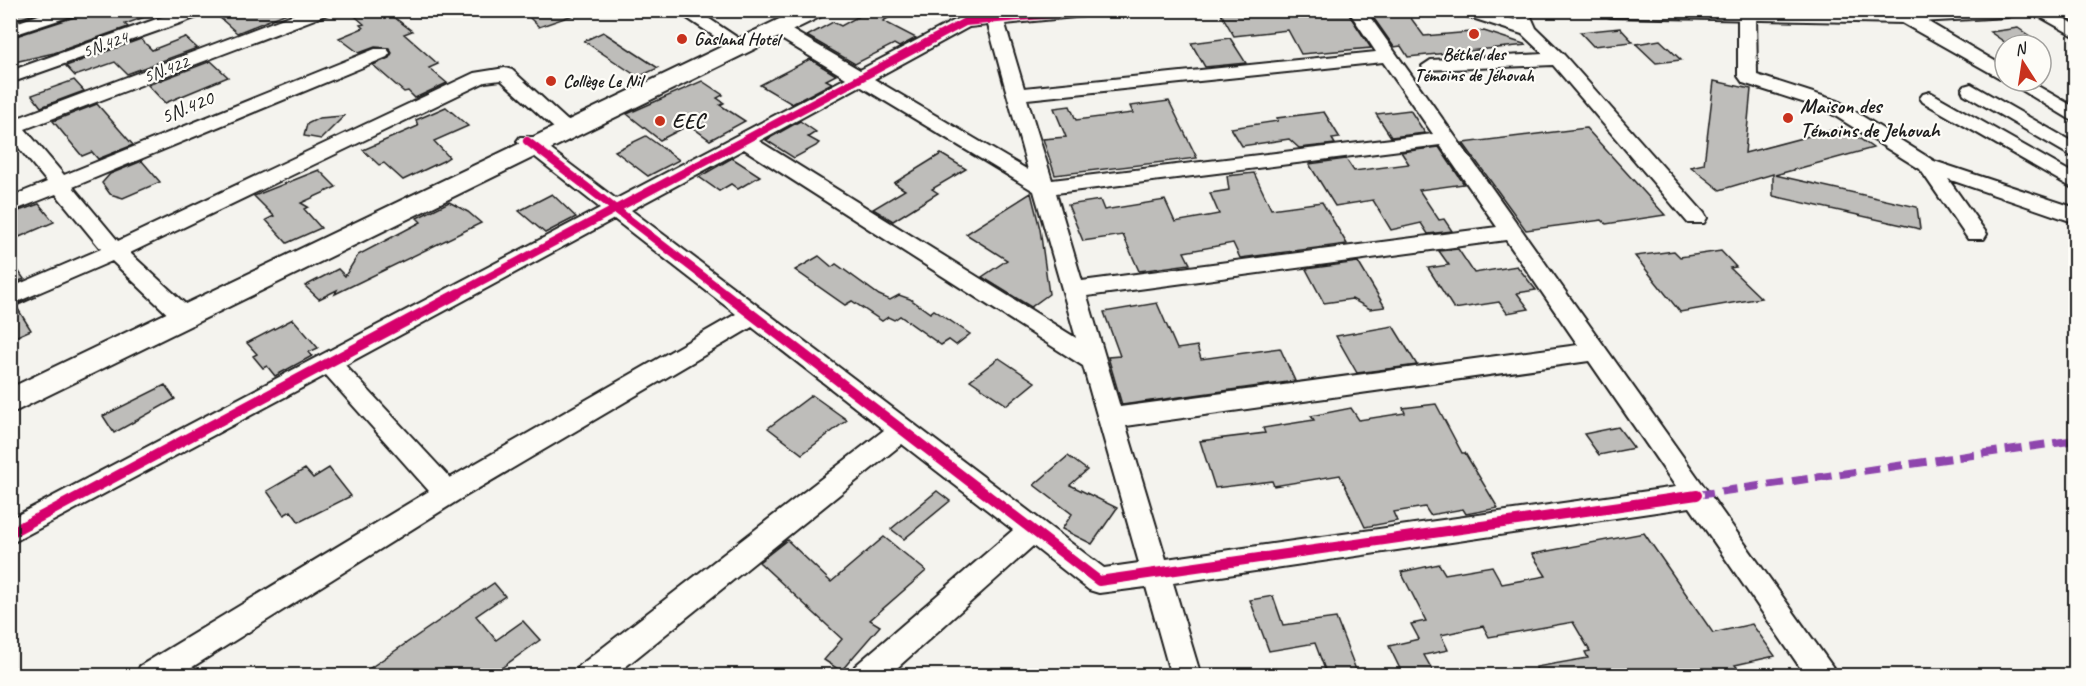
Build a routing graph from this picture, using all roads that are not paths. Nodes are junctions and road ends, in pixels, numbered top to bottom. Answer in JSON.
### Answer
{"nodes":[{"id":1,"x":70,"y":10,"type":"edge"},
{"id":2,"x":200,"y":10,"type":"edge"},
{"id":3,"x":322,"y":10,"type":"edge"},
{"id":4,"x":683,"y":10,"type":"edge"},
{"id":5,"x":797,"y":10,"type":"edge"},
{"id":6,"x":816,"y":10,"type":"edge"},
{"id":7,"x":1095,"y":10,"type":"edge"},
{"id":8,"x":1356,"y":10,"type":"edge"},
{"id":9,"x":1466,"y":10,"type":"edge"},
{"id":10,"x":1519,"y":10,"type":"edge"},
{"id":11,"x":1611,"y":10,"type":"edge"},
{"id":12,"x":2007,"y":10,"type":"edge"},
{"id":13,"x":2036,"y":10,"type":"edge"},
{"id":14,"x":1900,"y":13,"type":"edge"},
{"id":15,"x":1747,"y":14,"type":"junction"},
{"id":16,"x":993,"y":15,"type":"edge"},
{"id":17,"x":779,"y":30,"type":"junction"},
{"id":18,"x":1528,"y":30,"type":"junction"},
{"id":19,"x":10,"y":31,"type":"edge"},
{"id":20,"x":2076,"y":32,"type":"edge"},
{"id":21,"x":735,"y":42,"type":"junction"},
{"id":22,"x":381,"y":53,"type":"dead end"},
{"id":23,"x":1388,"y":56,"type":"junction"},
{"id":24,"x":1558,"y":59,"type":"junction"},
{"id":25,"x":1431,"y":66,"type":"dead end"},
{"id":26,"x":1993,"y":67,"type":"edge"},
{"id":27,"x":10,"y":78,"type":"edge"},
{"id":28,"x":861,"y":78,"type":"junction"},
{"id":29,"x":1993,"y":84,"type":"edge"},
{"id":30,"x":1971,"y":90,"type":"junction"},
{"id":31,"x":2036,"y":93,"type":"edge"},
{"id":32,"x":1017,"y":94,"type":"junction"},
{"id":33,"x":2076,"y":117,"type":"edge"},
{"id":34,"x":561,"y":124,"type":"junction"},
{"id":35,"x":11,"y":127,"type":"edge"},
{"id":36,"x":1446,"y":138,"type":"junction"},
{"id":37,"x":744,"y":140,"type":"junction"},
{"id":38,"x":532,"y":145,"type":"junction"},
{"id":39,"x":2076,"y":153,"type":"edge"},
{"id":40,"x":1927,"y":165,"type":"junction"},
{"id":41,"x":2076,"y":184,"type":"edge"},
{"id":42,"x":60,"y":185,"type":"junction"},
{"id":43,"x":1044,"y":188,"type":"junction"},
{"id":44,"x":10,"y":205,"type":"edge"},
{"id":45,"x":616,"y":209,"type":"junction"},
{"id":46,"x":2076,"y":216,"type":"edge"},
{"id":47,"x":1696,"y":218,"type":"dead end"},
{"id":48,"x":1512,"y":232,"type":"junction"},
{"id":49,"x":1976,"y":234,"type":"dead end"},
{"id":50,"x":115,"y":251,"type":"junction"},
{"id":51,"x":1073,"y":290,"type":"junction"},
{"id":52,"x":10,"y":297,"type":"edge"},
{"id":53,"x":181,"y":314,"type":"junction"},
{"id":54,"x":754,"y":315,"type":"junction"},
{"id":55,"x":1595,"y":351,"type":"junction"},
{"id":56,"x":1094,"y":361,"type":"junction"},
{"id":57,"x":329,"y":363,"type":"junction"},
{"id":58,"x":10,"y":388,"type":"edge"},
{"id":59,"x":10,"y":402,"type":"edge"},
{"id":60,"x":1111,"y":418,"type":"junction"},
{"id":61,"x":903,"y":430,"type":"junction"},
{"id":62,"x":447,"y":493,"type":"junction"},
{"id":63,"x":1697,"y":495,"type":"junction"},
{"id":64,"x":1032,"y":530,"type":"junction"},
{"id":65,"x":10,"y":533,"type":"edge"},
{"id":66,"x":1156,"y":573,"type":"junction"},
{"id":67,"x":151,"y":675,"type":"edge"},
{"id":68,"x":590,"y":675,"type":"edge"},
{"id":69,"x":866,"y":675,"type":"edge"},
{"id":70,"x":1186,"y":675,"type":"edge"},
{"id":71,"x":1824,"y":675,"type":"edge"}],
"edges":[{"from":1,"to":19,"type":"street"},
{"from":2,"to":27,"type":"street","name":"5N.424"},
{"from":3,"to":35,"type":"street","name":"5N.422"},
{"from":4,"to":21,"type":"street"},
{"from":5,"to":21,"type":"main road"},
{"from":6,"to":17,"type":"main road"},
{"from":7,"to":16,"type":"street"},
{"from":8,"to":23,"type":"street"},
{"from":9,"to":18,"type":"street"},
{"from":10,"to":18,"type":"street"},
{"from":11,"to":15,"type":"main road"},
{"from":12,"to":14,"type":"main road"},
{"from":13,"to":20,"type":"street"},
{"from":14,"to":15,"type":"main road"},
{"from":14,"to":26,"type":"street"},
{"from":15,"to":40,"type":"street"},
{"from":16,"to":28,"type":"street"},
{"from":16,"to":32,"type":"street"},
{"from":17,"to":28,"type":"street"},
{"from":17,"to":38,"type":"main road"},
{"from":18,"to":24,"type":"street"},
{"from":21,"to":34,"type":"main road"},
{"from":22,"to":42,"type":"street","name":"5N.420"},
{"from":23,"to":32,"type":"street"},
{"from":23,"to":36,"type":"street"},
{"from":24,"to":25,"type":"street"},
{"from":24,"to":47,"type":"street"},
{"from":28,"to":37,"type":"street"},
{"from":28,"to":43,"type":"street"},
{"from":29,"to":30,"type":"street"},
{"from":30,"to":39,"type":"street"},
{"from":30,"to":41,"type":"street"},
{"from":31,"to":33,"type":"street"},
{"from":32,"to":43,"type":"street"},
{"from":34,"to":38,"type":"main road"},
{"from":34,"to":50,"type":"street"},
{"from":35,"to":42,"type":"street"},
{"from":36,"to":43,"type":"street"},
{"from":36,"to":48,"type":"street"},
{"from":37,"to":45,"type":"street"},
{"from":37,"to":56,"type":"street"},
{"from":38,"to":45,"type":"street"},
{"from":38,"to":53,"type":"main road"},
{"from":40,"to":46,"type":"street"},
{"from":40,"to":49,"type":"street"},
{"from":42,"to":44,"type":"street","name":"5N.420"},
{"from":42,"to":50,"type":"street"},
{"from":43,"to":51,"type":"street"},
{"from":45,"to":54,"type":"street"},
{"from":45,"to":57,"type":"street"},
{"from":48,"to":51,"type":"street"},
{"from":48,"to":55,"type":"street"},
{"from":50,"to":52,"type":"street"},
{"from":50,"to":53,"type":"street"},
{"from":51,"to":56,"type":"street"},
{"from":53,"to":58,"type":"main road"},
{"from":53,"to":59,"type":"main road"},
{"from":54,"to":61,"type":"street"},
{"from":54,"to":62,"type":"street"},
{"from":55,"to":60,"type":"street"},
{"from":55,"to":63,"type":"street"},
{"from":56,"to":60,"type":"street"},
{"from":57,"to":62,"type":"street"},
{"from":57,"to":65,"type":"street"},
{"from":60,"to":66,"type":"street"},
{"from":61,"to":64,"type":"street"},
{"from":61,"to":68,"type":"street"},
{"from":62,"to":67,"type":"street"},
{"from":63,"to":66,"type":"street"},
{"from":63,"to":71,"type":"street"},
{"from":64,"to":66,"type":"street"},
{"from":64,"to":69,"type":"street"},
{"from":66,"to":70,"type":"street"}]}
